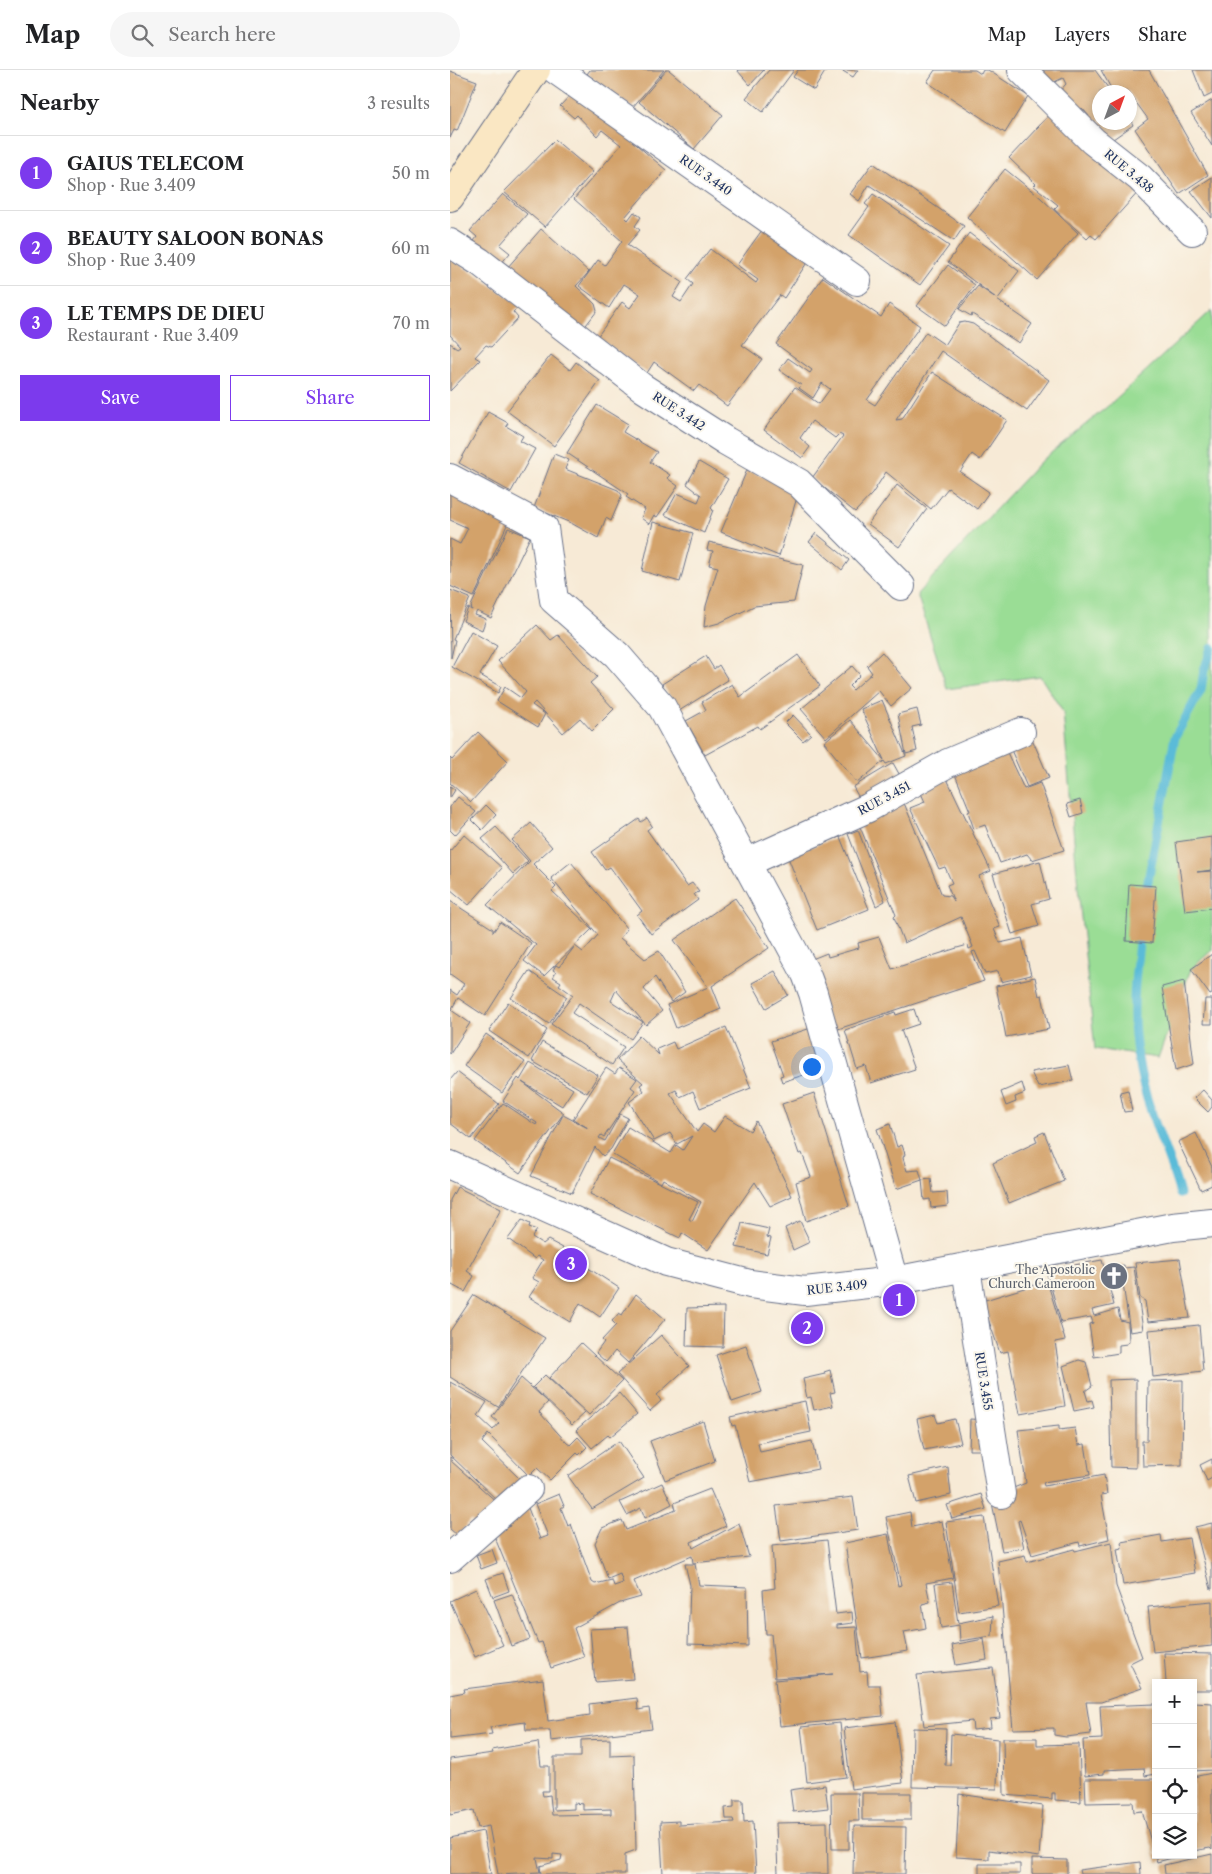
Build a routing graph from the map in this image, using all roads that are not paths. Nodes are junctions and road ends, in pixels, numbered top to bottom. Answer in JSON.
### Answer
{"nodes":[{"id":1,"x":536,"y":70,"type":"edge"},
{"id":2,"x":556,"y":70,"type":"edge"},
{"id":3,"x":1022,"y":70,"type":"edge"},
{"id":4,"x":450,"y":197,"type":"edge"},
{"id":5,"x":1192,"y":231,"type":"dead end"},
{"id":6,"x":450,"y":243,"type":"edge"},
{"id":7,"x":857,"y":280,"type":"dead end"},
{"id":8,"x":450,"y":478,"type":"edge"},
{"id":9,"x":901,"y":586,"type":"dead end"},
{"id":10,"x":1020,"y":732,"type":"dead end"},
{"id":11,"x":746,"y":863,"type":"junction"},
{"id":12,"x":450,"y":1165,"type":"edge"},
{"id":13,"x":1212,"y":1223,"type":"edge"},
{"id":14,"x":966,"y":1268,"type":"junction"},
{"id":15,"x":894,"y":1281,"type":"junction"},
{"id":16,"x":528,"y":1489,"type":"dead end"},
{"id":17,"x":1001,"y":1494,"type":"dead end"},
{"id":18,"x":450,"y":1558,"type":"edge"}],
"edges":[{"from":1,"to":4,"type":"main road"},
{"from":2,"to":7,"type":"street","name":"RUE 3.440"},
{"from":3,"to":5,"type":"street","name":"RUE 3.438"},
{"from":6,"to":9,"type":"street","name":"RUE 3.442"},
{"from":8,"to":11,"type":"street"},
{"from":10,"to":11,"type":"street","name":"RUE 3.451"},
{"from":11,"to":15,"type":"street"},
{"from":12,"to":15,"type":"street","name":"RUE 3.409"},
{"from":13,"to":14,"type":"street","name":"RUE 3.409"},
{"from":14,"to":15,"type":"street","name":"RUE 3.409"},
{"from":14,"to":17,"type":"street","name":"RUE 3.455"},
{"from":16,"to":18,"type":"street"}]}
